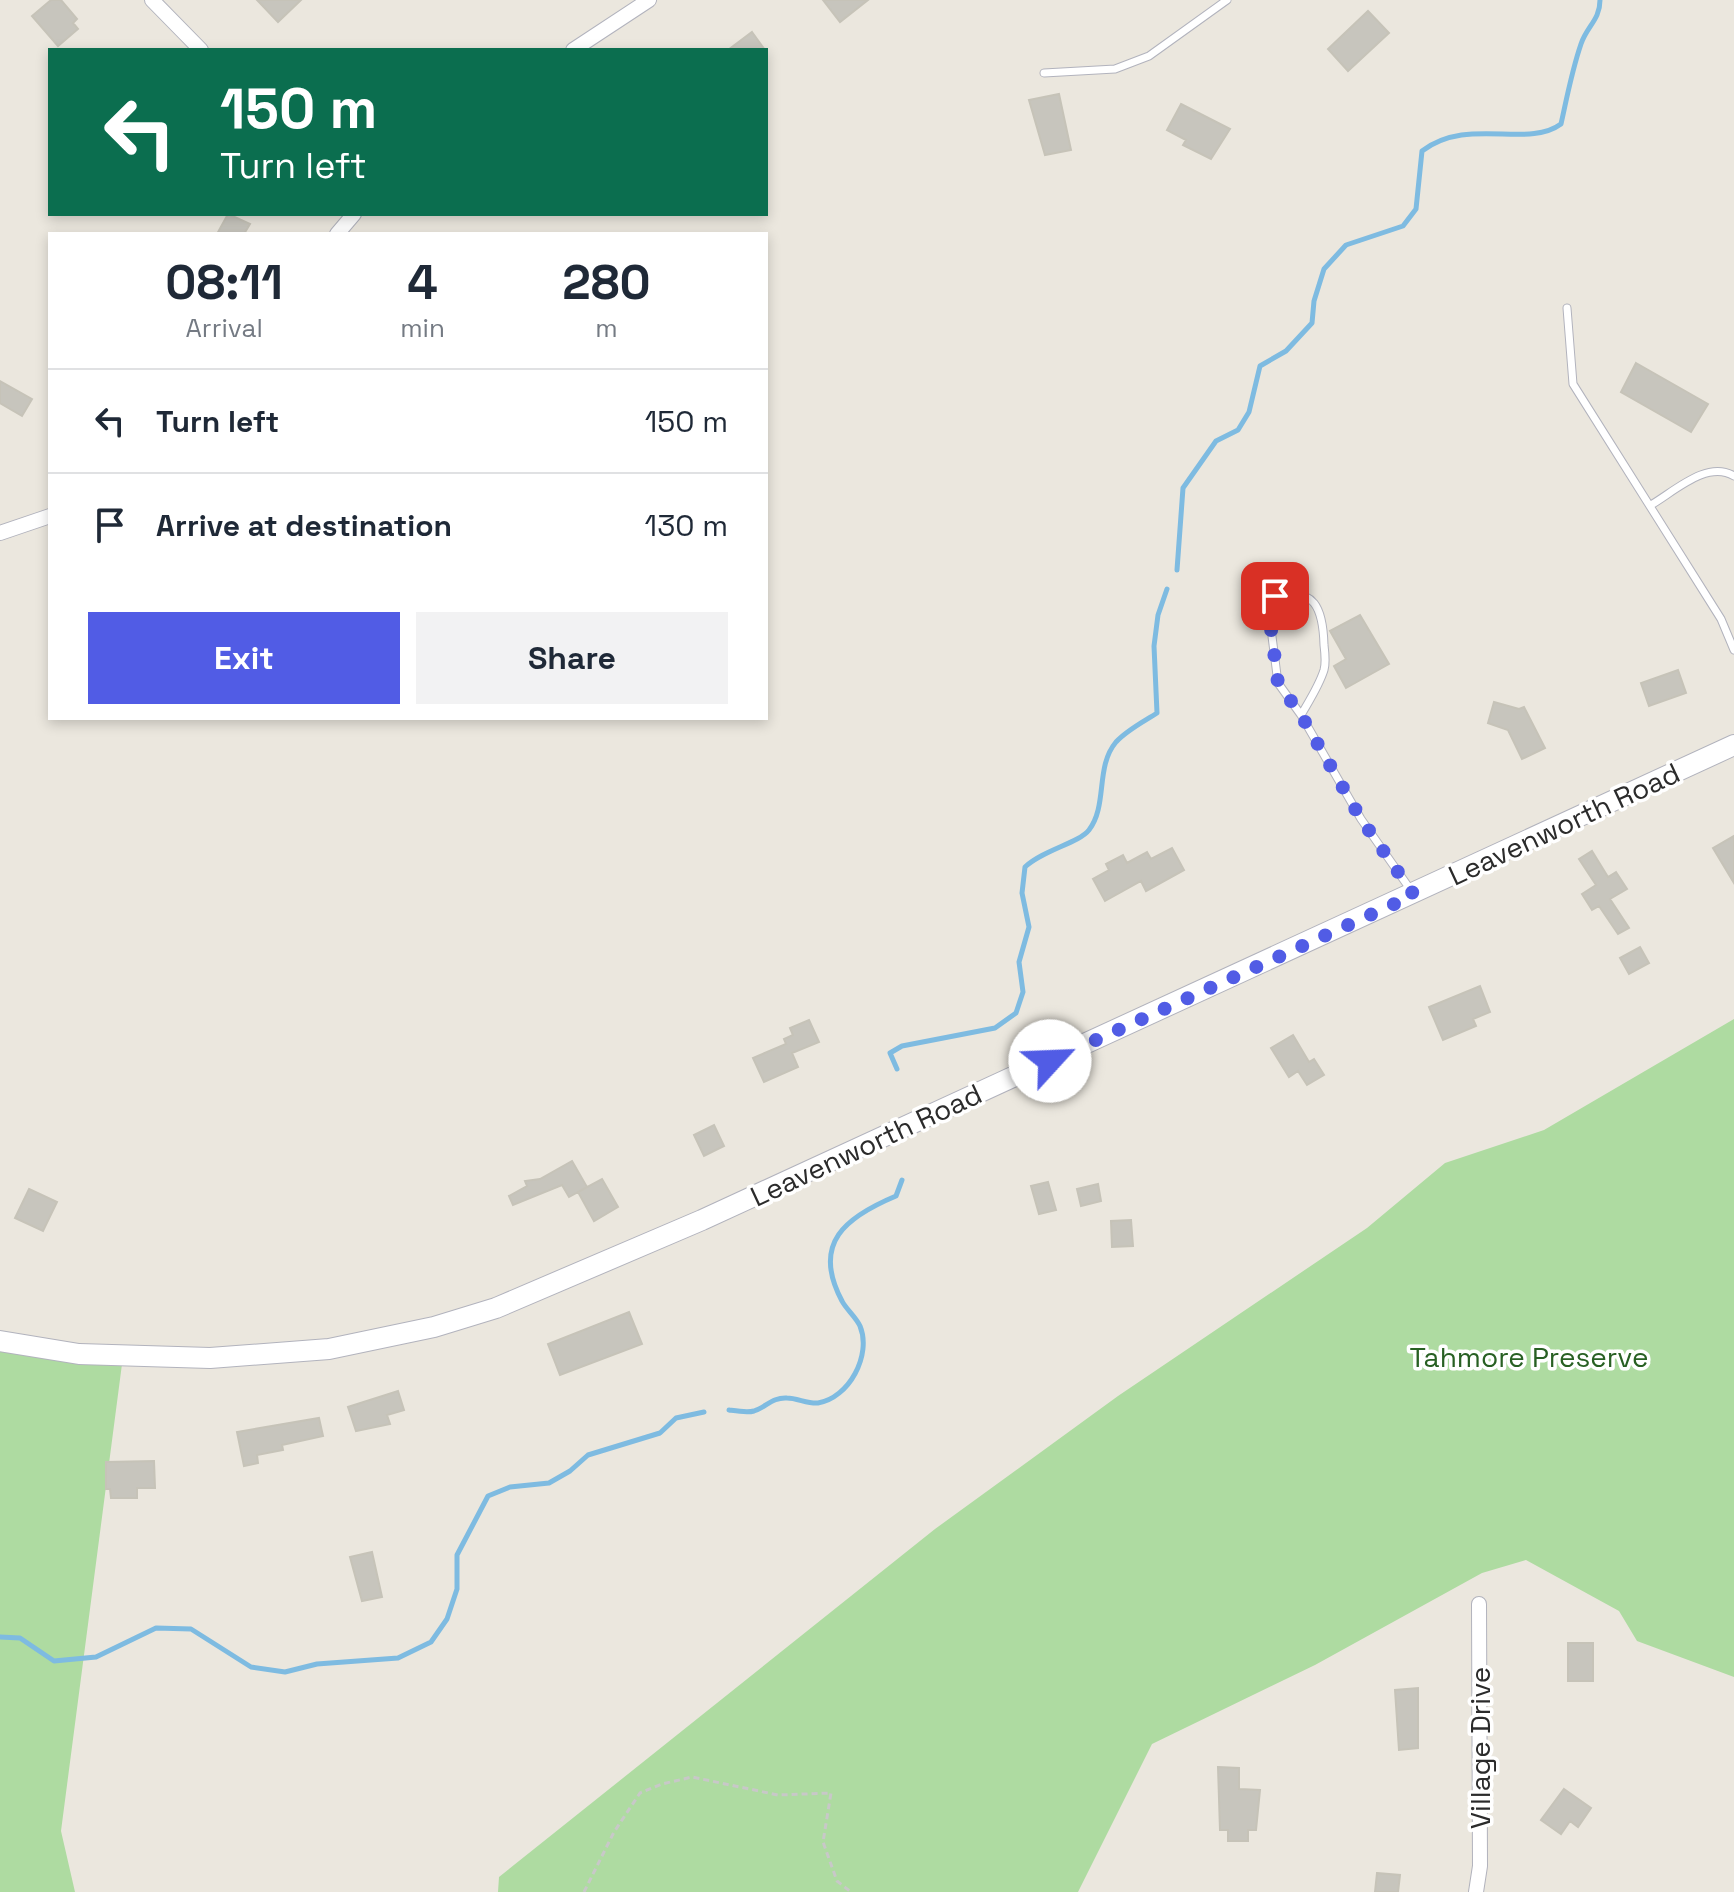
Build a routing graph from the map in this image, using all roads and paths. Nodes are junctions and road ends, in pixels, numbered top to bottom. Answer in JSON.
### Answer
{"nodes":[{"id":1,"x":152,"y":0,"type":"edge"},
{"id":2,"x":649,"y":0,"type":"edge"},
{"id":3,"x":1227,"y":0,"type":"edge"},
{"id":4,"x":199,"y":48,"type":"edge"},
{"id":5,"x":576,"y":48,"type":"edge"},
{"id":6,"x":1044,"y":73,"type":"dead end"},
{"id":7,"x":352,"y":216,"type":"edge"},
{"id":8,"x":339,"y":232,"type":"edge"},
{"id":9,"x":1567,"y":308,"type":"dead end"},
{"id":10,"x":1734,"y":476,"type":"edge"},
{"id":11,"x":1651,"y":505,"type":"junction"},
{"id":12,"x":48,"y":517,"type":"edge"},
{"id":13,"x":0,"y":533,"type":"edge"},
{"id":14,"x":1734,"y":650,"type":"edge"},
{"id":15,"x":1301,"y":715,"type":"junction"},
{"id":16,"x":1734,"y":745,"type":"edge"},
{"id":17,"x":1414,"y":895,"type":"junction"},
{"id":18,"x":0,"y":1341,"type":"edge"},
{"id":19,"x":1479,"y":1604,"type":"dead end"},
{"id":20,"x":584,"y":1892,"type":"edge"},
{"id":21,"x":851,"y":1892,"type":"edge"},
{"id":22,"x":1476,"y":1892,"type":"edge"}],
"edges":[{"from":1,"to":4,"type":"street"},
{"from":2,"to":5,"type":"street"},
{"from":3,"to":6,"type":"lane"},
{"from":7,"to":8,"type":"street"},
{"from":9,"to":11,"type":"lane"},
{"from":10,"to":11,"type":"lane"},
{"from":11,"to":14,"type":"lane"},
{"from":12,"to":13,"type":"street"},
{"from":15,"to":15,"type":"lane"},
{"from":15,"to":17,"type":"lane"},
{"from":16,"to":17,"type":"main road","name":"Leavenworth Road"},
{"from":17,"to":18,"type":"main road","name":"Leavenworth Road"},
{"from":19,"to":22,"type":"street","name":"Village Drive"},
{"from":20,"to":21,"type":"path"}]}
